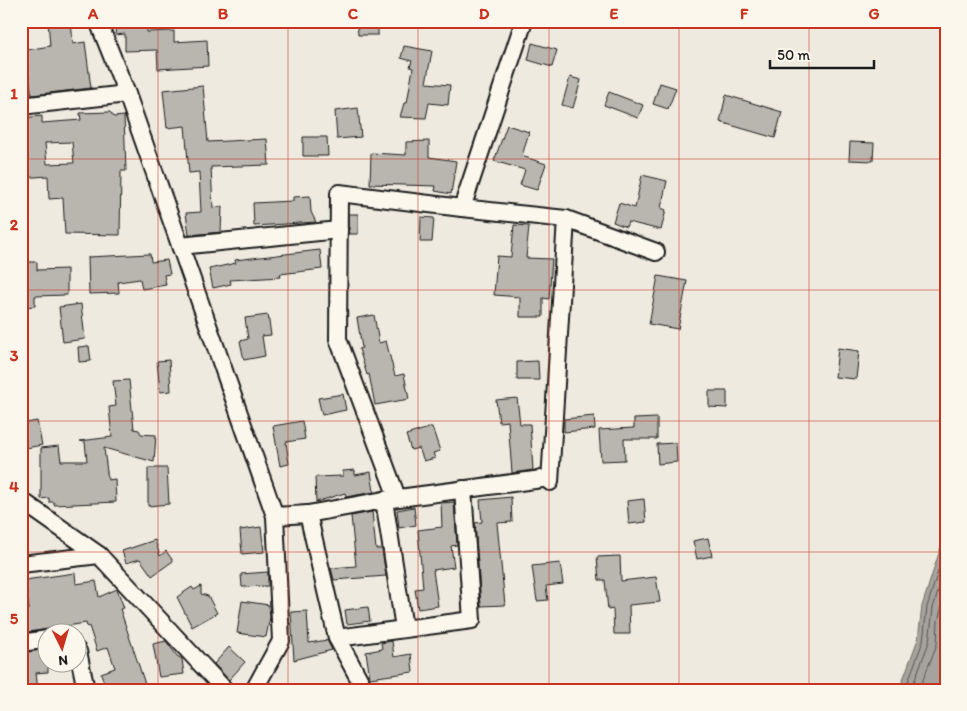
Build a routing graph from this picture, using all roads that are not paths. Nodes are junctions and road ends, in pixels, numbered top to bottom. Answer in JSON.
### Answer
{"nodes":[{"id":1,"x":98,"y":21,"type":"edge"},
{"id":2,"x":524,"y":21,"type":"edge"},
{"id":3,"x":127,"y":94,"type":"junction"},
{"id":4,"x":21,"y":106,"type":"edge"},
{"id":5,"x":462,"y":208,"type":"junction"},
{"id":6,"x":566,"y":220,"type":"junction"},
{"id":7,"x":339,"y":230,"type":"junction"},
{"id":8,"x":180,"y":246,"type":"junction"},
{"id":9,"x":656,"y":252,"type":"dead end"},
{"id":10,"x":463,"y":489,"type":"junction"},
{"id":11,"x":389,"y":494,"type":"junction"},
{"id":12,"x":21,"y":500,"type":"edge"},
{"id":13,"x":308,"y":514,"type":"junction"},
{"id":14,"x":275,"y":516,"type":"junction"},
{"id":15,"x":99,"y":554,"type":"junction"},
{"id":16,"x":21,"y":564,"type":"edge"},
{"id":17,"x":404,"y":628,"type":"junction"},
{"id":18,"x":336,"y":638,"type":"junction"},
{"id":19,"x":38,"y":640,"type":"edge"},
{"id":20,"x":21,"y":643,"type":"edge"},
{"id":21,"x":83,"y":674,"type":"edge"},
{"id":22,"x":86,"y":690,"type":"edge"},
{"id":23,"x":225,"y":690,"type":"edge"},
{"id":24,"x":254,"y":690,"type":"edge"},
{"id":25,"x":365,"y":690,"type":"edge"}],
"edges":[{"from":1,"to":3,"type":"street"},
{"from":2,"to":5,"type":"street"},
{"from":3,"to":4,"type":"street"},
{"from":3,"to":8,"type":"street"},
{"from":5,"to":6,"type":"street"},
{"from":5,"to":7,"type":"street"},
{"from":6,"to":9,"type":"street"},
{"from":6,"to":10,"type":"street"},
{"from":7,"to":8,"type":"street"},
{"from":7,"to":11,"type":"street"},
{"from":8,"to":14,"type":"street"},
{"from":10,"to":11,"type":"street"},
{"from":10,"to":17,"type":"street"},
{"from":11,"to":13,"type":"street"},
{"from":11,"to":17,"type":"street"},
{"from":12,"to":15,"type":"street"},
{"from":13,"to":14,"type":"street"},
{"from":13,"to":18,"type":"street"},
{"from":14,"to":24,"type":"street"},
{"from":15,"to":16,"type":"street"},
{"from":15,"to":23,"type":"street"},
{"from":17,"to":18,"type":"street"},
{"from":18,"to":25,"type":"street"},
{"from":19,"to":20,"type":"street"},
{"from":21,"to":22,"type":"street"}]}
